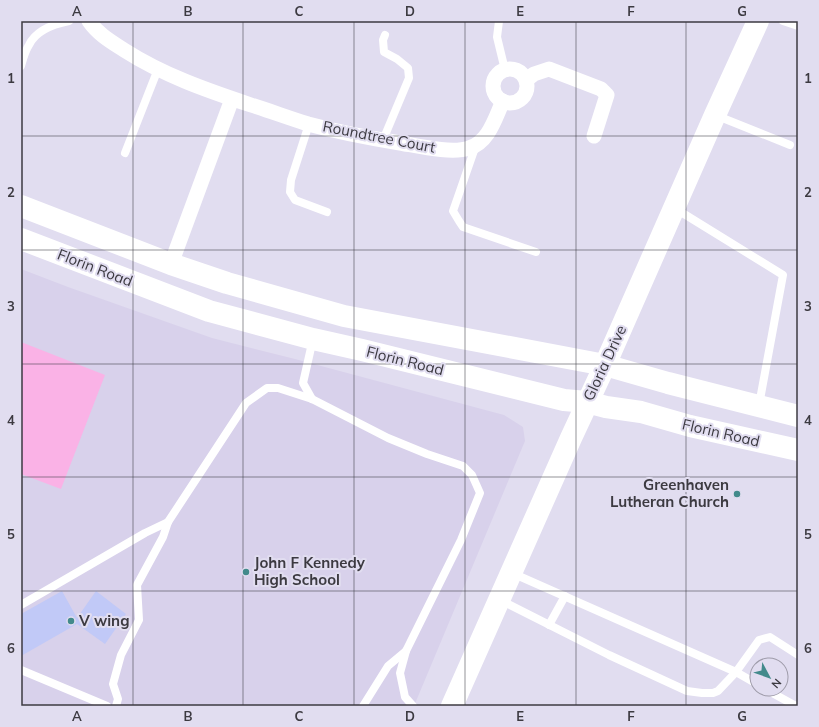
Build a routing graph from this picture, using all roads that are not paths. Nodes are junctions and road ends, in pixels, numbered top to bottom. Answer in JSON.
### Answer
{"nodes":[{"id":1,"x":68,"y":21,"type":"edge"},
{"id":2,"x":89,"y":21,"type":"edge"},
{"id":3,"x":499,"y":21,"type":"edge"},
{"id":4,"x":758,"y":21,"type":"edge"},
{"id":5,"x":783,"y":21,"type":"edge"},
{"id":6,"x":798,"y":26,"type":"edge"},
{"id":7,"x":385,"y":35,"type":"dead end"},
{"id":8,"x":21,"y":66,"type":"edge"},
{"id":9,"x":158,"y":69,"type":"junction"},
{"id":10,"x":504,"y":70,"type":"junction"},
{"id":11,"x":526,"y":80,"type":"junction"},
{"id":12,"x":232,"y":99,"type":"junction"},
{"id":13,"x":503,"y":101,"type":"junction"},
{"id":14,"x":715,"y":115,"type":"junction"},
{"id":15,"x":308,"y":124,"type":"junction"},
{"id":16,"x":594,"y":136,"type":"dead end"},
{"id":17,"x":383,"y":140,"type":"junction"},
{"id":18,"x":476,"y":145,"type":"junction"},
{"id":19,"x":790,"y":145,"type":"dead end"},
{"id":20,"x":125,"y":153,"type":"dead end"},
{"id":21,"x":21,"y":206,"type":"edge"},
{"id":22,"x":674,"y":207,"type":"junction"},
{"id":23,"x":327,"y":212,"type":"dead end"},
{"id":24,"x":21,"y":239,"type":"edge"},
{"id":25,"x":536,"y":252,"type":"dead end"},
{"id":26,"x":171,"y":264,"type":"junction"},
{"id":27,"x":313,"y":339,"type":"junction"},
{"id":28,"x":605,"y":365,"type":"junction"},
{"id":29,"x":312,"y":399,"type":"junction"},
{"id":30,"x":587,"y":402,"type":"junction"},
{"id":31,"x":758,"y":406,"type":"junction"},
{"id":32,"x":798,"y":416,"type":"edge"},
{"id":33,"x":798,"y":450,"type":"edge"},
{"id":34,"x":168,"y":522,"type":"junction"},
{"id":35,"x":512,"y":572,"type":"junction"},
{"id":36,"x":565,"y":596,"type":"junction"},
{"id":37,"x":499,"y":599,"type":"junction"},
{"id":38,"x":21,"y":605,"type":"edge"},
{"id":39,"x":549,"y":625,"type":"junction"},
{"id":40,"x":406,"y":651,"type":"junction"},
{"id":41,"x":798,"y":655,"type":"edge"},
{"id":42,"x":21,"y":670,"type":"edge"},
{"id":43,"x":736,"y":672,"type":"junction"},
{"id":44,"x":749,"y":679,"type":"edge"},
{"id":45,"x":780,"y":697,"type":"edge"},
{"id":46,"x":107,"y":706,"type":"edge"},
{"id":47,"x":116,"y":706,"type":"edge"},
{"id":48,"x":363,"y":706,"type":"edge"},
{"id":49,"x":413,"y":706,"type":"edge"},
{"id":50,"x":452,"y":706,"type":"edge"},
{"id":51,"x":796,"y":706,"type":"edge"}],
"edges":[{"from":1,"to":8,"type":"lane"},
{"from":2,"to":9,"type":"street","name":"Roundtree Court"},
{"from":3,"to":10,"type":"lane"},
{"from":4,"to":14,"type":"main road","name":"Gloria Drive"},
{"from":5,"to":6,"type":"lane"},
{"from":7,"to":17,"type":"lane"},
{"from":9,"to":12,"type":"street","name":"Roundtree Court"},
{"from":9,"to":20,"type":"lane"},
{"from":10,"to":11,"type":"street"},
{"from":10,"to":13,"type":"street"},
{"from":11,"to":13,"type":"street"},
{"from":11,"to":16,"type":"street"},
{"from":12,"to":15,"type":"street","name":"Roundtree Court"},
{"from":12,"to":26,"type":"street"},
{"from":13,"to":18,"type":"street","name":"Roundtree Court"},
{"from":14,"to":19,"type":"lane"},
{"from":14,"to":22,"type":"main road","name":"Gloria Drive"},
{"from":15,"to":17,"type":"street","name":"Roundtree Court"},
{"from":15,"to":23,"type":"lane"},
{"from":17,"to":18,"type":"street","name":"Roundtree Court"},
{"from":18,"to":25,"type":"lane"},
{"from":21,"to":26,"type":"main road","name":"Florin Road"},
{"from":22,"to":28,"type":"main road","name":"Gloria Drive"},
{"from":22,"to":31,"type":"lane"},
{"from":24,"to":27,"type":"main road","name":"Florin Road"},
{"from":26,"to":28,"type":"main road","name":"Florin Road"},
{"from":27,"to":29,"type":"lane"},
{"from":27,"to":30,"type":"main road","name":"Florin Road"},
{"from":28,"to":30,"type":"main road","name":"Gloria Drive"},
{"from":28,"to":31,"type":"main road","name":"Florin Road"},
{"from":29,"to":34,"type":"lane"},
{"from":29,"to":40,"type":"lane"},
{"from":30,"to":33,"type":"main road","name":"Florin Road"},
{"from":30,"to":35,"type":"main road","name":"Gloria Drive"},
{"from":31,"to":32,"type":"main road","name":"Florin Road"},
{"from":34,"to":38,"type":"lane"},
{"from":34,"to":47,"type":"lane"},
{"from":35,"to":36,"type":"lane"},
{"from":35,"to":37,"type":"main road","name":"Gloria Drive"},
{"from":36,"to":39,"type":"lane"},
{"from":36,"to":43,"type":"lane"},
{"from":37,"to":39,"type":"lane"},
{"from":37,"to":50,"type":"main road","name":"Gloria Drive"},
{"from":39,"to":43,"type":"lane"},
{"from":40,"to":48,"type":"lane"},
{"from":40,"to":49,"type":"lane"},
{"from":41,"to":43,"type":"lane"},
{"from":42,"to":46,"type":"lane"},
{"from":43,"to":44,"type":"lane"},
{"from":45,"to":51,"type":"lane"}]}
